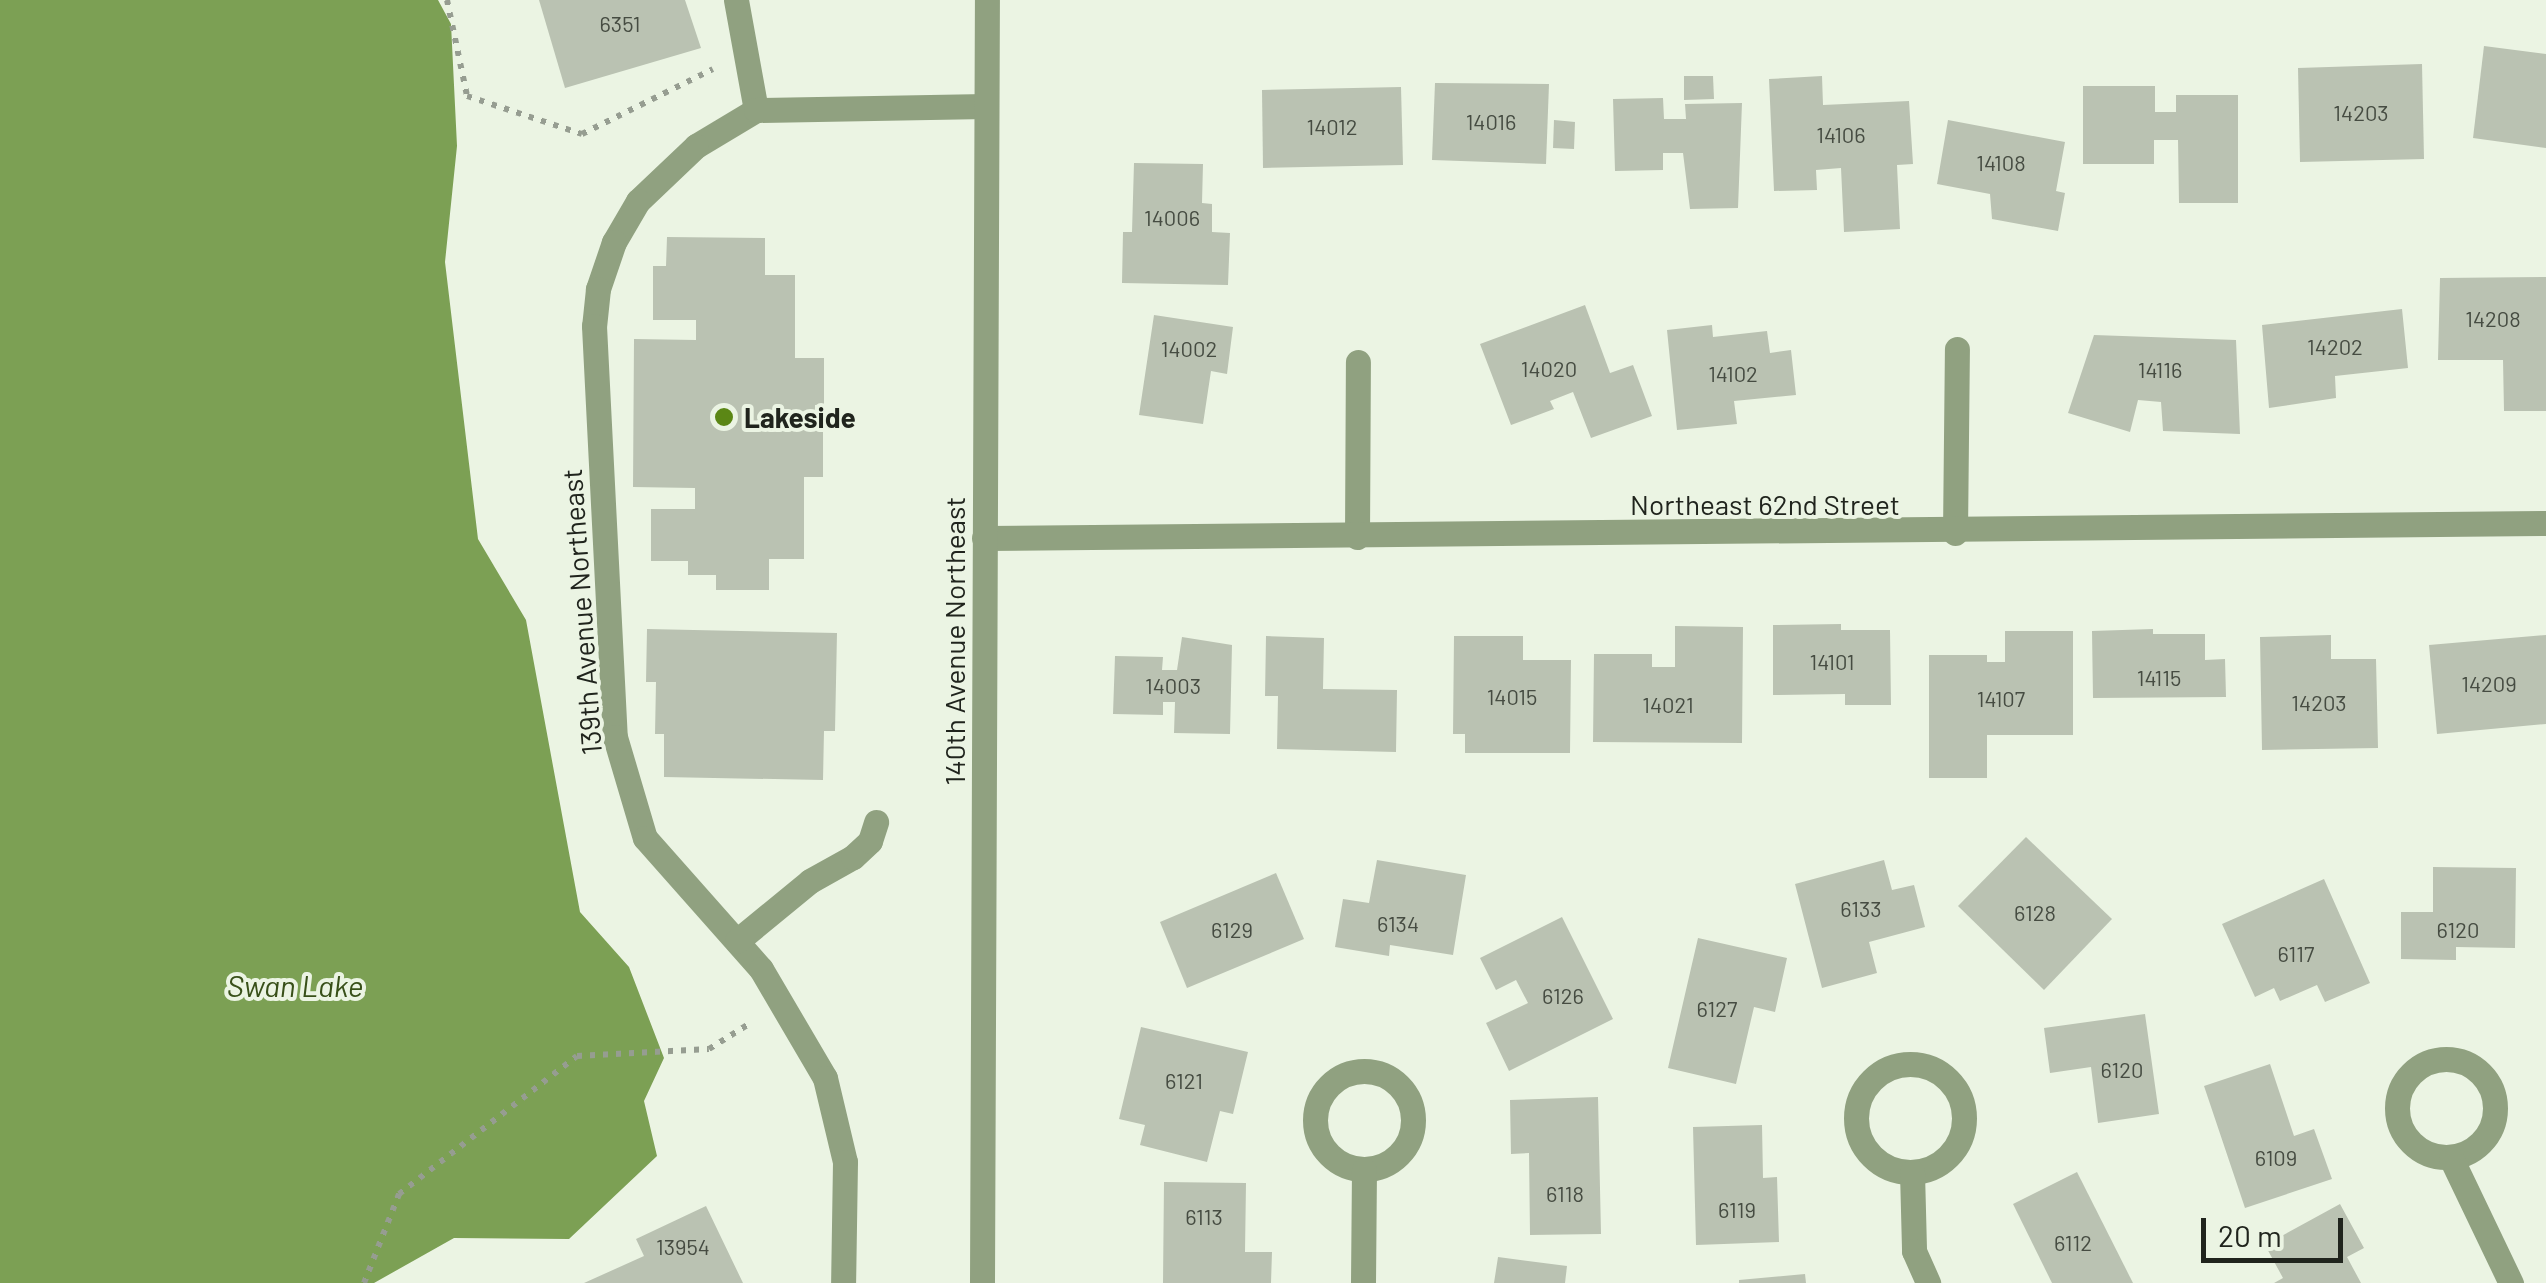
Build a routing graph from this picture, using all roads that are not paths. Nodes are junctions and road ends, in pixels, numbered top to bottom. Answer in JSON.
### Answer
{"nodes":[{"id":1,"x":736,"y":0,"type":"edge"},
{"id":2,"x":987,"y":0,"type":"edge"},
{"id":3,"x":986,"y":106,"type":"junction"},
{"id":4,"x":756,"y":110,"type":"junction"},
{"id":5,"x":1957,"y":349,"type":"dead end"},
{"id":6,"x":1358,"y":362,"type":"dead end"},
{"id":7,"x":2546,"y":522,"type":"edge"},
{"id":8,"x":1955,"y":533,"type":"junction"},
{"id":9,"x":1357,"y":537,"type":"junction"},
{"id":10,"x":984,"y":538,"type":"junction"},
{"id":11,"x":876,"y":822,"type":"dead end"},
{"id":12,"x":737,"y":941,"type":"junction"},
{"id":13,"x":2451,"y":1158,"type":"dead end"},
{"id":14,"x":1364,"y":1170,"type":"dead end"},
{"id":15,"x":1912,"y":1172,"type":"junction"},
{"id":16,"x":842,"y":1283,"type":"edge"},
{"id":17,"x":982,"y":1283,"type":"edge"},
{"id":18,"x":1363,"y":1283,"type":"edge"},
{"id":19,"x":1928,"y":1283,"type":"edge"},
{"id":20,"x":2511,"y":1283,"type":"edge"}],
"edges":[{"from":1,"to":4,"type":"street"},
{"from":2,"to":3,"type":"street","name":"140th Avenue Northeast"},
{"from":3,"to":4,"type":"street"},
{"from":3,"to":10,"type":"street","name":"140th Avenue Northeast"},
{"from":4,"to":12,"type":"street","name":"139th Avenue Northeast"},
{"from":5,"to":8,"type":"street"},
{"from":6,"to":9,"type":"street"},
{"from":7,"to":8,"type":"street","name":"Northeast 62nd Street"},
{"from":8,"to":9,"type":"street","name":"Northeast 62nd Street"},
{"from":9,"to":10,"type":"street","name":"Northeast 62nd Street"},
{"from":10,"to":17,"type":"street","name":"140th Avenue Northeast"},
{"from":11,"to":12,"type":"street"},
{"from":12,"to":16,"type":"street","name":"139th Avenue Northeast"},
{"from":13,"to":20,"type":"street"},
{"from":14,"to":18,"type":"street"},
{"from":15,"to":15,"type":"street"},
{"from":15,"to":19,"type":"street"}]}
